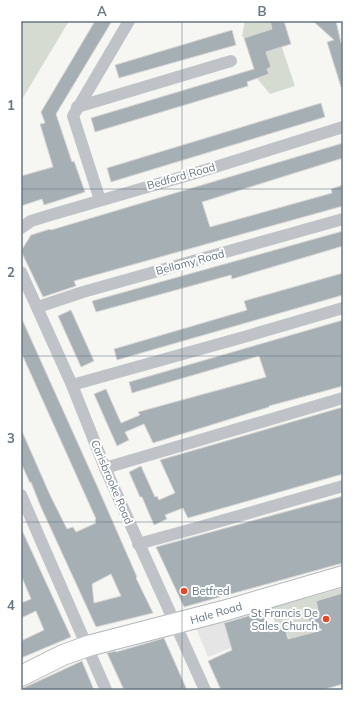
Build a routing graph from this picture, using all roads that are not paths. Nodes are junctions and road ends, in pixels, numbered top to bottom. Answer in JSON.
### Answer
{"nodes":[{"id":1,"x":130,"y":21,"type":"edge"},
{"id":2,"x":231,"y":61,"type":"dead end"},
{"id":3,"x":77,"y":107,"type":"junction"},
{"id":4,"x":343,"y":127,"type":"edge"},
{"id":5,"x":100,"y":200,"type":"junction"},
{"id":6,"x":343,"y":219,"type":"edge"},
{"id":7,"x":21,"y":228,"type":"edge"},
{"id":8,"x":21,"y":272,"type":"edge"},
{"id":9,"x":38,"y":307,"type":"junction"},
{"id":10,"x":343,"y":308,"type":"edge"},
{"id":11,"x":72,"y":385,"type":"junction"},
{"id":12,"x":343,"y":398,"type":"edge"},
{"id":13,"x":105,"y":468,"type":"junction"},
{"id":14,"x":343,"y":486,"type":"edge"},
{"id":15,"x":21,"y":495,"type":"edge"},
{"id":16,"x":138,"y":544,"type":"junction"},
{"id":17,"x":343,"y":576,"type":"edge"},
{"id":18,"x":174,"y":625,"type":"junction"},
{"id":19,"x":88,"y":646,"type":"junction"},
{"id":20,"x":21,"y":676,"type":"edge"},
{"id":21,"x":106,"y":690,"type":"edge"},
{"id":22,"x":205,"y":690,"type":"edge"}],
"edges":[{"from":1,"to":3,"type":"street"},
{"from":2,"to":3,"type":"street"},
{"from":3,"to":5,"type":"street"},
{"from":4,"to":5,"type":"street","name":"Bedford Road"},
{"from":5,"to":7,"type":"street","name":"Bedford Road"},
{"from":6,"to":9,"type":"street","name":"Bellamy Road"},
{"from":8,"to":9,"type":"street","name":"Carisbrooke Road"},
{"from":9,"to":11,"type":"street","name":"Carisbrooke Road"},
{"from":10,"to":11,"type":"street"},
{"from":11,"to":13,"type":"street","name":"Carisbrooke Road"},
{"from":12,"to":13,"type":"street"},
{"from":13,"to":16,"type":"street","name":"Carisbrooke Road"},
{"from":14,"to":16,"type":"street"},
{"from":15,"to":19,"type":"street"},
{"from":16,"to":18,"type":"street","name":"Carisbrooke Road"},
{"from":17,"to":18,"type":"main road","name":"Hale Road"},
{"from":18,"to":19,"type":"main road","name":"Hale Road"},
{"from":18,"to":22,"type":"street","name":"Carisbrooke Road"},
{"from":19,"to":20,"type":"main road","name":"Hale Road"},
{"from":19,"to":21,"type":"street"}]}
